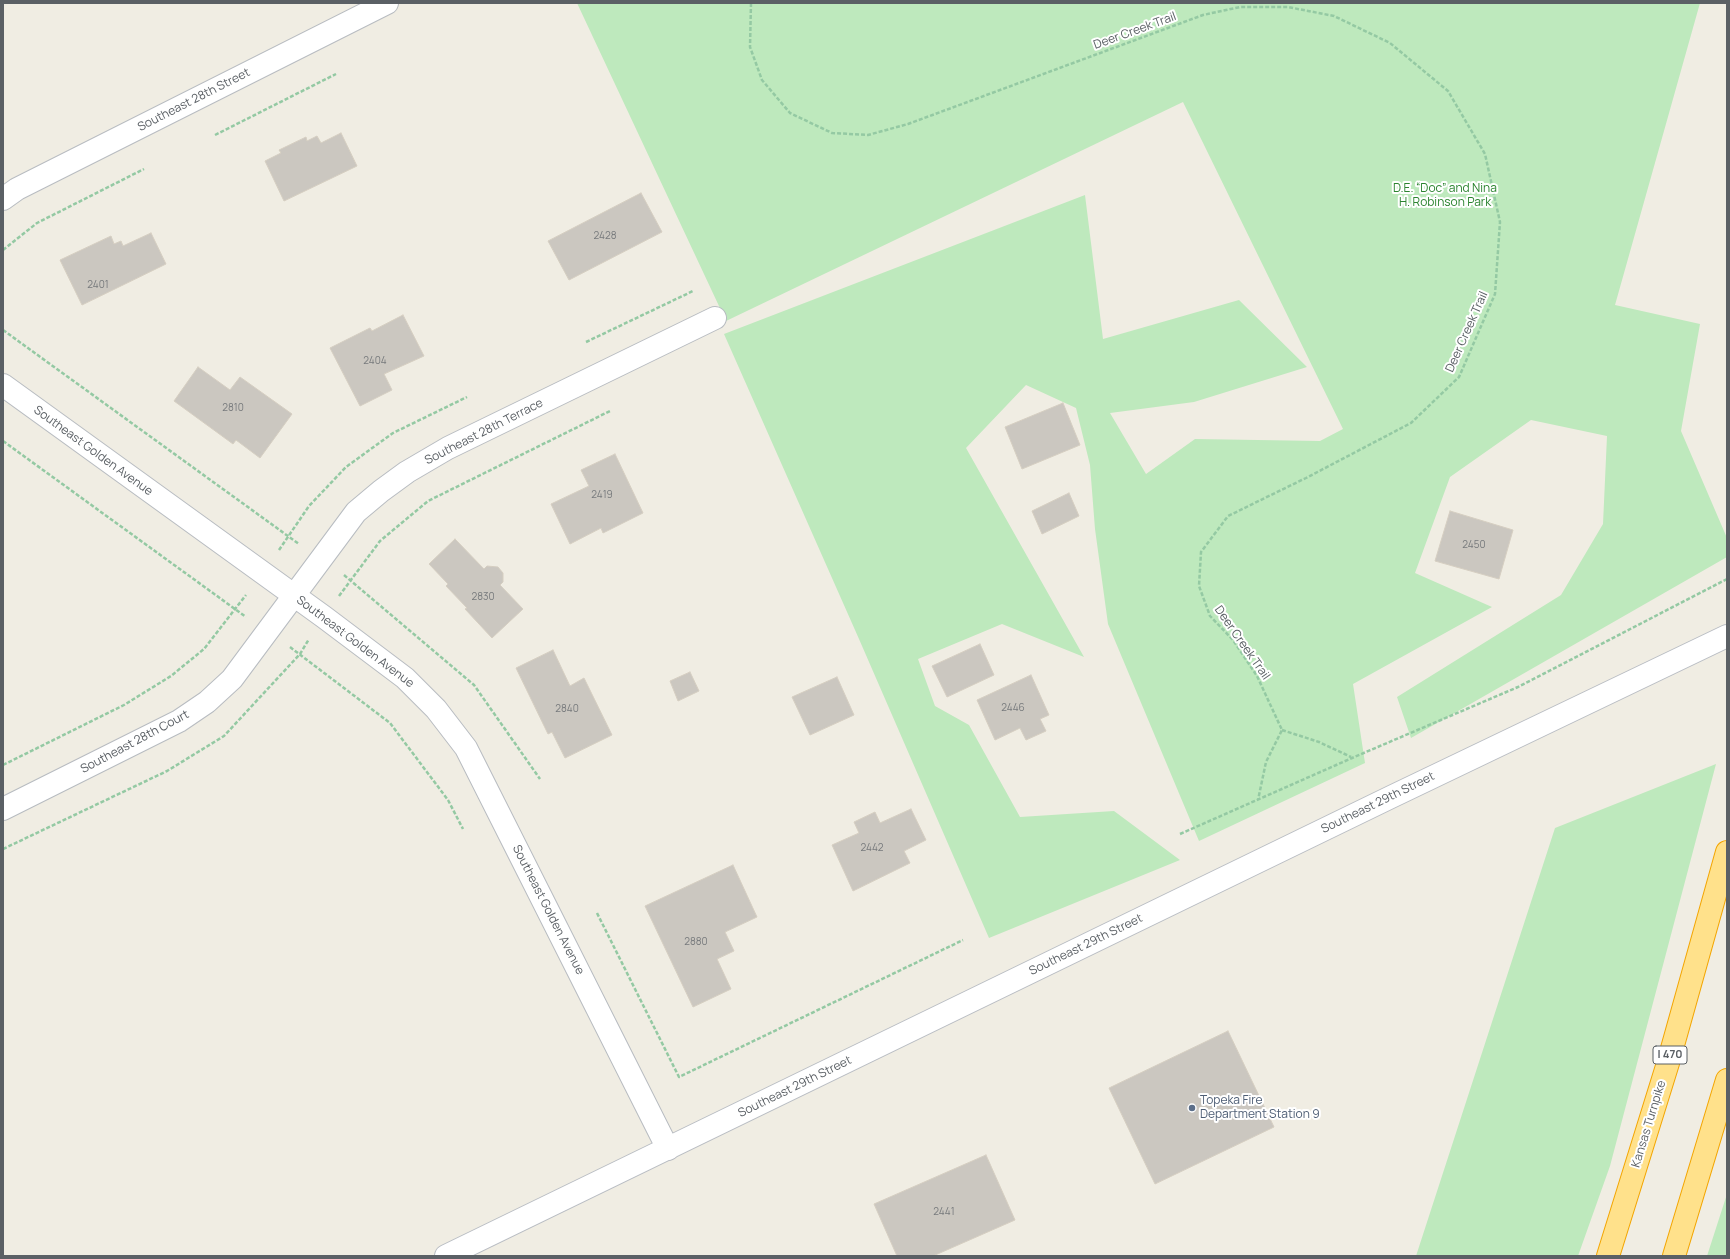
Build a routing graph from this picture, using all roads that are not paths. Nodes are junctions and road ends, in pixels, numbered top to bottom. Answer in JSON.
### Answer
{"nodes":[{"id":1,"x":387,"y":3,"type":"edge"},
{"id":2,"x":3,"y":199,"type":"edge"},
{"id":3,"x":715,"y":318,"type":"dead end"},
{"id":4,"x":3,"y":385,"type":"edge"},
{"id":5,"x":294,"y":596,"type":"junction"},
{"id":6,"x":1727,"y":636,"type":"edge"},
{"id":7,"x":3,"y":809,"type":"edge"},
{"id":8,"x":1727,"y":852,"type":"edge"},
{"id":9,"x":1727,"y":1080,"type":"edge"},
{"id":10,"x":668,"y":1149,"type":"junction"},
{"id":11,"x":446,"y":1256,"type":"edge"},
{"id":12,"x":1608,"y":1256,"type":"edge"},
{"id":13,"x":1674,"y":1256,"type":"edge"}],
"edges":[{"from":1,"to":2,"type":"street","name":"Southeast 28th Street"},
{"from":3,"to":5,"type":"street","name":"Southeast 28th Terrace"},
{"from":4,"to":5,"type":"street","name":"Southeast Golden Avenue"},
{"from":5,"to":7,"type":"street","name":"Southeast 28th Court"},
{"from":5,"to":10,"type":"street","name":"Southeast Golden Avenue"},
{"from":6,"to":10,"type":"street","name":"Southeast 29th Street"},
{"from":8,"to":12,"type":"highway","name":"Kansas Turnpike","number":"I 470"},
{"from":9,"to":13,"type":"highway"},
{"from":10,"to":11,"type":"street","name":"Southeast 29th Street"}]}
